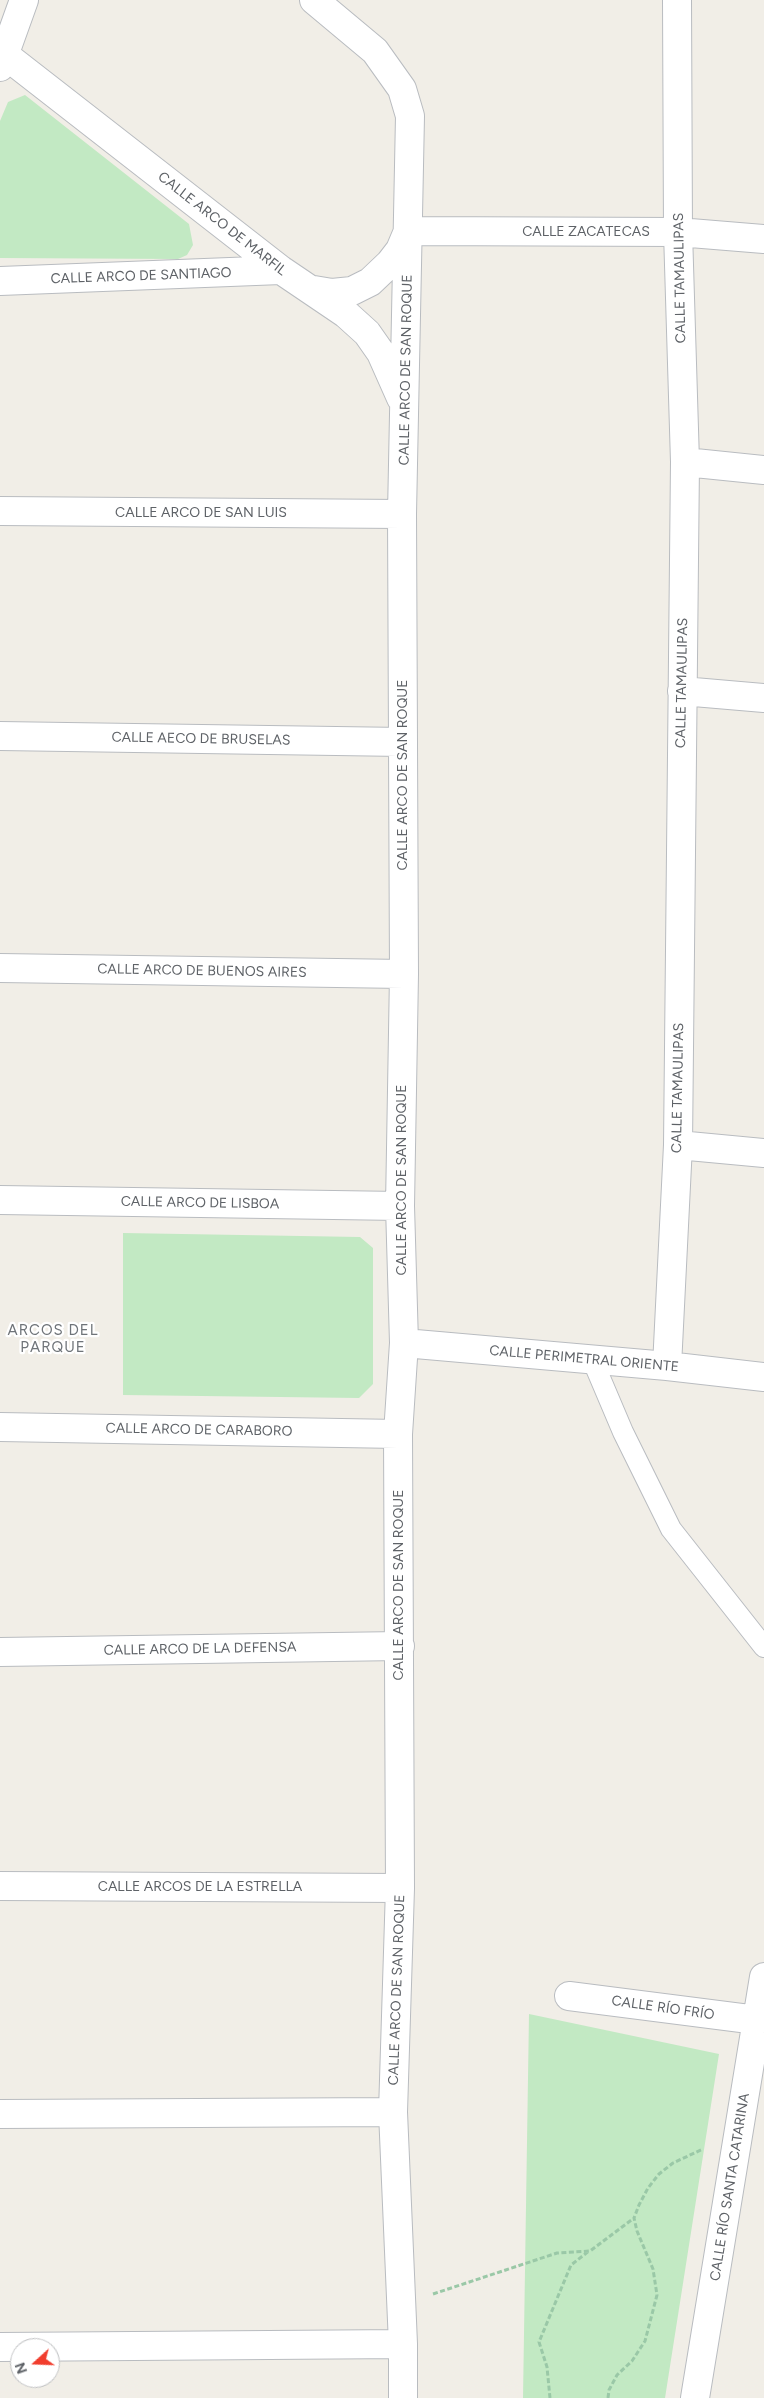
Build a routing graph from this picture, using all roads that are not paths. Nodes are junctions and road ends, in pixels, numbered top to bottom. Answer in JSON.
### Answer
{"nodes":[{"id":1,"x":24,"y":0,"type":"edge"},
{"id":2,"x":314,"y":0,"type":"edge"},
{"id":3,"x":677,"y":0,"type":"edge"},
{"id":4,"x":2,"y":61,"type":"edge"},
{"id":5,"x":408,"y":230,"type":"junction"},
{"id":6,"x":678,"y":232,"type":"junction"},
{"id":7,"x":764,"y":239,"type":"edge"},
{"id":8,"x":281,"y":270,"type":"junction"},
{"id":9,"x":0,"y":282,"type":"edge"},
{"id":10,"x":314,"y":290,"type":"junction"},
{"id":11,"x":405,"y":418,"type":"junction"},
{"id":12,"x":685,"y":462,"type":"junction"},
{"id":13,"x":764,"y":470,"type":"edge"},
{"id":14,"x":0,"y":512,"type":"edge"},
{"id":15,"x":402,"y":514,"type":"junction"},
{"id":16,"x":682,"y":691,"type":"junction"},
{"id":17,"x":764,"y":698,"type":"edge"},
{"id":18,"x":0,"y":736,"type":"edge"},
{"id":19,"x":403,"y":742,"type":"junction"},
{"id":20,"x":0,"y":968,"type":"edge"},
{"id":21,"x":404,"y":974,"type":"junction"},
{"id":22,"x":678,"y":1145,"type":"junction"},
{"id":23,"x":764,"y":1153,"type":"edge"},
{"id":24,"x":0,"y":1200,"type":"edge"},
{"id":25,"x":400,"y":1206,"type":"junction"},
{"id":26,"x":404,"y":1343,"type":"junction"},
{"id":27,"x":592,"y":1359,"type":"junction"},
{"id":28,"x":667,"y":1366,"type":"junction"},
{"id":29,"x":764,"y":1377,"type":"edge"},
{"id":30,"x":0,"y":1427,"type":"edge"},
{"id":31,"x":398,"y":1434,"type":"junction"},
{"id":32,"x":400,"y":1646,"type":"junction"},
{"id":33,"x":764,"y":1647,"type":"edge"},
{"id":34,"x":0,"y":1652,"type":"edge"},
{"id":35,"x":0,"y":1886,"type":"edge"},
{"id":36,"x":400,"y":1888,"type":"junction"},
{"id":37,"x":764,"y":1977,"type":"edge"},
{"id":38,"x":569,"y":1996,"type":"dead end"},
{"id":39,"x":757,"y":2020,"type":"junction"},
{"id":40,"x":753,"y":2111,"type":"edge"},
{"id":41,"x":393,"y":2112,"type":"junction"},
{"id":42,"x":0,"y":2114,"type":"edge"},
{"id":43,"x":403,"y":2344,"type":"junction"},
{"id":44,"x":0,"y":2347,"type":"edge"},
{"id":45,"x":403,"y":2398,"type":"edge"},
{"id":46,"x":695,"y":2398,"type":"edge"}],
"edges":[{"from":1,"to":4,"type":"street"},
{"from":2,"to":5,"type":"street","name":"CALLE ARCO DE SAN ROQUE"},
{"from":3,"to":6,"type":"street","name":"CALLE TAMAULIPAS"},
{"from":4,"to":8,"type":"street","name":"CALLE ARCO DE MARFIL"},
{"from":5,"to":6,"type":"street","name":"CALLE ZACATECAS"},
{"from":5,"to":10,"type":"street"},
{"from":5,"to":11,"type":"street","name":"CALLE ARCO DE SAN ROQUE"},
{"from":6,"to":7,"type":"street","name":"CALLE ZACATECAS"},
{"from":6,"to":12,"type":"street","name":"CALLE TAMAULIPAS"},
{"from":8,"to":9,"type":"street","name":"CALLE ARCO DE SANTIAGO"},
{"from":8,"to":10,"type":"street","name":"CALLE ARCO DE MARFIL"},
{"from":10,"to":11,"type":"street","name":"CALLE ARCO DE MARFIL"},
{"from":11,"to":15,"type":"street","name":"CALLE ARCO DE SAN ROQUE"},
{"from":12,"to":13,"type":"street"},
{"from":12,"to":16,"type":"street","name":"CALLE TAMAULIPAS"},
{"from":14,"to":15,"type":"street","name":"CALLE ARCO DE SAN LUIS"},
{"from":15,"to":19,"type":"street","name":"CALLE ARCO DE SAN ROQUE"},
{"from":16,"to":17,"type":"street"},
{"from":16,"to":22,"type":"street","name":"CALLE TAMAULIPAS"},
{"from":18,"to":19,"type":"street","name":"CALLE AECO DE BRUSELAS"},
{"from":19,"to":21,"type":"street","name":"CALLE ARCO DE SAN ROQUE"},
{"from":20,"to":21,"type":"street","name":"CALLE ARCO DE BUENOS AIRES"},
{"from":21,"to":25,"type":"street","name":"CALLE ARCO DE SAN ROQUE"},
{"from":22,"to":23,"type":"street"},
{"from":22,"to":28,"type":"street","name":"CALLE TAMAULIPAS"},
{"from":24,"to":25,"type":"street","name":"CALLE ARCO DE LISBOA"},
{"from":25,"to":26,"type":"street","name":"CALLE ARCO DE SAN ROQUE"},
{"from":26,"to":27,"type":"street","name":"CALLE PERIMETRAL ORIENTE"},
{"from":26,"to":31,"type":"street","name":"CALLE ARCO DE SAN ROQUE"},
{"from":27,"to":28,"type":"street","name":"CALLE PERIMETRAL ORIENTE"},
{"from":27,"to":33,"type":"lane"},
{"from":28,"to":29,"type":"street","name":"CALLE PERIMETRAL ORIENTE"},
{"from":30,"to":31,"type":"street","name":"CALLE ARCO DE CARABORO"},
{"from":31,"to":32,"type":"street","name":"CALLE ARCO DE SAN ROQUE"},
{"from":32,"to":34,"type":"street","name":"CALLE ARCO DE LA DEFENSA"},
{"from":32,"to":36,"type":"street","name":"CALLE ARCO DE SAN ROQUE"},
{"from":35,"to":36,"type":"street","name":"CALLE ARCOS DE LA ESTRELLA"},
{"from":36,"to":41,"type":"street","name":"CALLE ARCO DE SAN ROQUE"},
{"from":37,"to":39,"type":"street","name":"CALLE RÍO SANTA CATARINA"},
{"from":38,"to":39,"type":"street","name":"CALLE RÍO FRÍO"},
{"from":39,"to":40,"type":"street","name":"CALLE RÍO SANTA CATARINA"},
{"from":40,"to":46,"type":"street","name":"CALLE RÍO SANTA CATARINA"},
{"from":41,"to":42,"type":"street"},
{"from":41,"to":43,"type":"street","name":"CALLE ARCO DE SAN ROQUE"},
{"from":43,"to":44,"type":"street"},
{"from":43,"to":45,"type":"street","name":"CALLE ARCO DE SAN ROQUE"}]}
